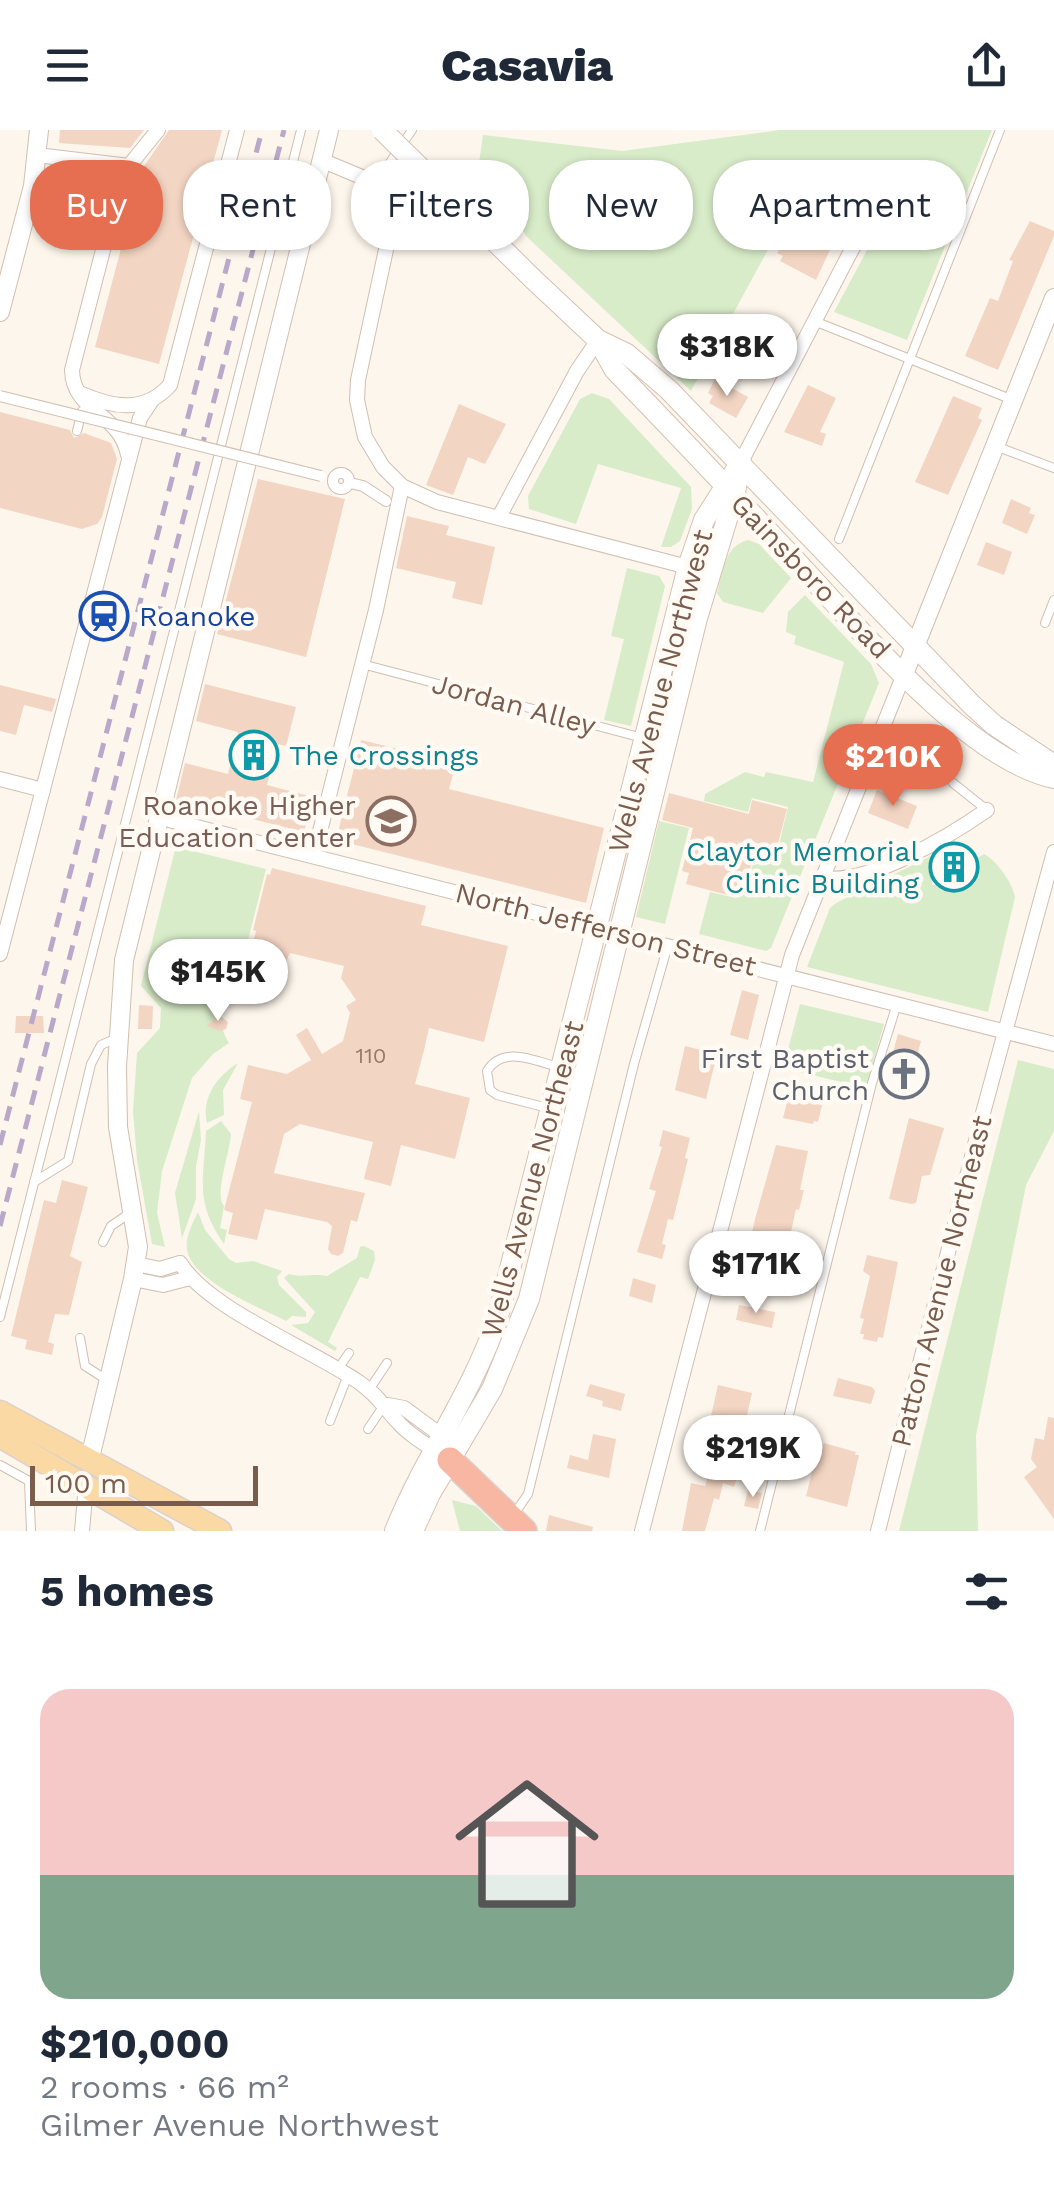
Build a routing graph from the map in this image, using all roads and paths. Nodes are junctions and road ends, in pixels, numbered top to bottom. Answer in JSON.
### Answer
{"nodes":[{"id":1,"x":39,"y":130,"type":"edge"},
{"id":2,"x":158,"y":130,"type":"edge"},
{"id":3,"x":237,"y":130,"type":"edge"},
{"id":4,"x":301,"y":130,"type":"edge"},
{"id":5,"x":329,"y":130,"type":"edge"},
{"id":6,"x":382,"y":130,"type":"edge"},
{"id":7,"x":412,"y":130,"type":"edge"},
{"id":8,"x":1000,"y":130,"type":"edge"},
{"id":9,"x":37,"y":155,"type":"junction"},
{"id":10,"x":79,"y":160,"type":"edge"},
{"id":11,"x":134,"y":160,"type":"edge"},
{"id":12,"x":321,"y":160,"type":"edge"},
{"id":13,"x":392,"y":160,"type":"edge"},
{"id":14,"x":102,"y":250,"type":"edge"},
{"id":15,"x":299,"y":250,"type":"edge"},
{"id":16,"x":388,"y":250,"type":"edge"},
{"id":17,"x":852,"y":250,"type":"edge"},
{"id":18,"x":1054,"y":298,"type":"edge"},
{"id":19,"x":0,"y":312,"type":"edge"},
{"id":20,"x":814,"y":322,"type":"junction"},
{"id":21,"x":598,"y":340,"type":"junction"},
{"id":22,"x":910,"y":358,"type":"junction"},
{"id":23,"x":0,"y":396,"type":"edge"},
{"id":24,"x":81,"y":396,"type":"junction"},
{"id":25,"x":152,"y":400,"type":"junction"},
{"id":26,"x":1013,"y":400,"type":"junction"},
{"id":27,"x":77,"y":432,"type":"dead end"},
{"id":28,"x":994,"y":446,"type":"junction"},
{"id":29,"x":129,"y":461,"type":"junction"},
{"id":30,"x":741,"y":462,"type":"junction"},
{"id":31,"x":1054,"y":468,"type":"edge"},
{"id":32,"x":402,"y":486,"type":"junction"},
{"id":33,"x":729,"y":491,"type":"junction"},
{"id":34,"x":386,"y":501,"type":"dead end"},
{"id":35,"x":499,"y":518,"type":"junction"},
{"id":36,"x":839,"y":539,"type":"dead end"},
{"id":37,"x":688,"y":567,"type":"junction"},
{"id":38,"x":1054,"y":600,"type":"edge"},
{"id":39,"x":1045,"y":622,"type":"dead end"},
{"id":40,"x":915,"y":646,"type":"junction"},
{"id":41,"x":362,"y":664,"type":"junction"},
{"id":42,"x":904,"y":674,"type":"junction"},
{"id":43,"x":645,"y":738,"type":"junction"},
{"id":44,"x":666,"y":744,"type":"junction"},
{"id":45,"x":1054,"y":765,"type":"edge"},
{"id":46,"x":660,"y":768,"type":"junction"},
{"id":47,"x":635,"y":776,"type":"junction"},
{"id":48,"x":1054,"y":778,"type":"edge"},
{"id":49,"x":0,"y":779,"type":"edge"},
{"id":50,"x":953,"y":783,"type":"dead end"},
{"id":51,"x":43,"y":790,"type":"junction"},
{"id":52,"x":987,"y":810,"type":"joint"},
{"id":53,"x":157,"y":817,"type":"junction"},
{"id":54,"x":1054,"y":852,"type":"edge"},
{"id":55,"x":314,"y":855,"type":"junction"},
{"id":56,"x":822,"y":878,"type":"junction"},
{"id":57,"x":598,"y":928,"type":"junction"},
{"id":58,"x":620,"y":933,"type":"junction"},
{"id":59,"x":668,"y":945,"type":"junction"},
{"id":60,"x":0,"y":954,"type":"edge"},
{"id":61,"x":787,"y":974,"type":"junction"},
{"id":62,"x":897,"y":1004,"type":"junction"},
{"id":63,"x":1006,"y":1031,"type":"junction"},
{"id":64,"x":119,"y":1037,"type":"junction"},
{"id":65,"x":1054,"y":1044,"type":"edge"},
{"id":66,"x":562,"y":1068,"type":"junction"},
{"id":67,"x":580,"y":1096,"type":"junction"},
{"id":68,"x":552,"y":1109,"type":"junction"},
{"id":69,"x":34,"y":1182,"type":"junction"},
{"id":70,"x":134,"y":1210,"type":"junction"},
{"id":71,"x":102,"y":1242,"type":"dead end"},
{"id":72,"x":135,"y":1271,"type":"junction"},
{"id":73,"x":190,"y":1278,"type":"junction"},
{"id":74,"x":0,"y":1317,"type":"edge"},
{"id":75,"x":80,"y":1338,"type":"dead end"},
{"id":76,"x":349,"y":1353,"type":"dead end"},
{"id":77,"x":387,"y":1364,"type":"dead end"},
{"id":78,"x":343,"y":1372,"type":"junction"},
{"id":79,"x":109,"y":1381,"type":"junction"},
{"id":80,"x":370,"y":1390,"type":"junction"},
{"id":81,"x":386,"y":1404,"type":"junction"},
{"id":82,"x":330,"y":1421,"type":"dead end"},
{"id":83,"x":9,"y":1429,"type":"edge"},
{"id":84,"x":368,"y":1429,"type":"dead end"},
{"id":85,"x":442,"y":1448,"type":"junction"},
{"id":86,"x":90,"y":1458,"type":"junction"},
{"id":87,"x":0,"y":1465,"type":"edge"},
{"id":88,"x":86,"y":1485,"type":"junction"},
{"id":89,"x":518,"y":1524,"type":"edge"},
{"id":90,"x":31,"y":1531,"type":"edge"},
{"id":91,"x":82,"y":1531,"type":"edge"},
{"id":92,"x":160,"y":1531,"type":"edge"},
{"id":93,"x":220,"y":1531,"type":"edge"},
{"id":94,"x":395,"y":1531,"type":"edge"},
{"id":95,"x":413,"y":1531,"type":"edge"},
{"id":96,"x":642,"y":1531,"type":"edge"},
{"id":97,"x":760,"y":1531,"type":"edge"},
{"id":98,"x":878,"y":1531,"type":"edge"}],
"edges":[{"from":1,"to":9,"type":"street"},
{"from":2,"to":11,"type":"street"},
{"from":3,"to":25,"type":"street"},
{"from":4,"to":69,"type":"lane"},
{"from":5,"to":12,"type":"street"},
{"from":6,"to":21,"type":"main road","name":"Gainsboro Road","bridge":true},
{"from":7,"to":13,"type":"lane"},
{"from":8,"to":22,"type":"lane"},
{"from":9,"to":10,"type":"street"},
{"from":9,"to":19,"type":"street"},
{"from":14,"to":24,"type":"street"},
{"from":15,"to":53,"type":"street"},
{"from":16,"to":32,"type":"street"},
{"from":17,"to":20,"type":"street","name":"Wells Avenue Northwest"},
{"from":18,"to":26,"type":"street"},
{"from":20,"to":22,"type":"lane"},
{"from":20,"to":30,"type":"street","name":"Wells Avenue Northwest"},
{"from":21,"to":30,"type":"main road","name":"Gainsboro Road"},
{"from":21,"to":33,"type":"main road","name":"Gainsboro Road"},
{"from":21,"to":35,"type":"street"},
{"from":22,"to":26,"type":"lane"},
{"from":22,"to":36,"type":"lane"},
{"from":23,"to":34,"type":"street","bridge":true},
{"from":24,"to":25,"type":"street"},
{"from":24,"to":27,"type":"lane"},
{"from":24,"to":29,"type":"street"},
{"from":25,"to":29,"type":"street"},
{"from":26,"to":28,"type":"street"},
{"from":28,"to":31,"type":"lane"},
{"from":28,"to":40,"type":"street"},
{"from":29,"to":51,"type":"street"},
{"from":30,"to":33,"type":"main road","name":"Wells Avenue Northwest"},
{"from":30,"to":40,"type":"main road","name":"Gainsboro Road"},
{"from":32,"to":35,"type":"street"},
{"from":32,"to":41,"type":"street"},
{"from":33,"to":37,"type":"main road","name":"Wells Avenue Northwest"},
{"from":33,"to":42,"type":"main road","name":"Gainsboro Road"},
{"from":33,"to":44,"type":"main road","name":"Wells Avenue Northwest"},
{"from":35,"to":37,"type":"street"},
{"from":37,"to":43,"type":"main road","name":"Wells Avenue Northwest"},
{"from":38,"to":39,"type":"lane"},
{"from":40,"to":42,"type":"street"},
{"from":40,"to":45,"type":"main road","name":"Gainsboro Road"},
{"from":41,"to":43,"type":"lane","name":"Jordan Alley"},
{"from":41,"to":55,"type":"street"},
{"from":42,"to":48,"type":"main road","name":"Gainsboro Road"},
{"from":42,"to":56,"type":"street"},
{"from":43,"to":44,"type":"lane","name":"Jordan Alley"},
{"from":43,"to":47,"type":"main road","name":"Wells Avenue Northwest"},
{"from":44,"to":46,"type":"main road","name":"Wells Avenue Northwest"},
{"from":46,"to":47,"type":"lane"},
{"from":46,"to":58,"type":"main road","name":"Wells Avenue Northwest"},
{"from":47,"to":57,"type":"main road","name":"Wells Avenue Northwest"},
{"from":49,"to":51,"type":"street"},
{"from":50,"to":52,"type":"lane"},
{"from":51,"to":60,"type":"street"},
{"from":52,"to":56,"type":"street"},
{"from":53,"to":55,"type":"street","name":"North Jefferson Street"},
{"from":53,"to":64,"type":"street"},
{"from":54,"to":63,"type":"street","name":"Patton Avenue Northeast"},
{"from":55,"to":57,"type":"street","name":"North Jefferson Street"},
{"from":56,"to":61,"type":"street"},
{"from":57,"to":58,"type":"street","name":"North Jefferson Street"},
{"from":57,"to":66,"type":"main road","name":"Wells Avenue Northeast"},
{"from":58,"to":59,"type":"street","name":"North Jefferson Street"},
{"from":58,"to":67,"type":"main road","name":"Wells Avenue Northeast"},
{"from":59,"to":61,"type":"street","name":"North Jefferson Street"},
{"from":59,"to":89,"type":"lane"},
{"from":61,"to":62,"type":"street","name":"North Jefferson Street"},
{"from":61,"to":96,"type":"street"},
{"from":62,"to":63,"type":"street","name":"North Jefferson Street"},
{"from":62,"to":97,"type":"lane"},
{"from":63,"to":65,"type":"street","name":"North Jefferson Street"},
{"from":63,"to":98,"type":"street","name":"Patton Avenue Northeast"},
{"from":64,"to":69,"type":"lane"},
{"from":64,"to":70,"type":"street"},
{"from":66,"to":67,"type":"lane"},
{"from":66,"to":68,"type":"main road","name":"Wells Avenue Northeast"},
{"from":66,"to":68,"type":"lane"},
{"from":67,"to":85,"type":"main road","name":"Wells Avenue Northeast"},
{"from":68,"to":85,"type":"main road","name":"Wells Avenue Northeast"},
{"from":69,"to":74,"type":"lane"},
{"from":70,"to":71,"type":"lane"},
{"from":70,"to":72,"type":"street"},
{"from":72,"to":73,"type":"street"},
{"from":72,"to":73,"type":"street"},
{"from":72,"to":79,"type":"street"},
{"from":73,"to":78,"type":"street"},
{"from":75,"to":79,"type":"lane"},
{"from":76,"to":78,"type":"lane"},
{"from":77,"to":80,"type":"lane"},
{"from":78,"to":80,"type":"street"},
{"from":78,"to":82,"type":"lane"},
{"from":79,"to":86,"type":"street"},
{"from":80,"to":81,"type":"street"},
{"from":81,"to":84,"type":"lane"},
{"from":81,"to":85,"type":"street"},
{"from":83,"to":86,"type":"main road"},
{"from":83,"to":88,"type":"main road"},
{"from":85,"to":89,"type":"highway"},
{"from":85,"to":94,"type":"main road","name":"Wells Avenue Northeast"},
{"from":85,"to":95,"type":"main road","name":"Wells Avenue Northeast"},
{"from":86,"to":93,"type":"main road"},
{"from":87,"to":90,"type":"lane"},
{"from":88,"to":91,"type":"street"},
{"from":88,"to":92,"type":"main road"}]}
